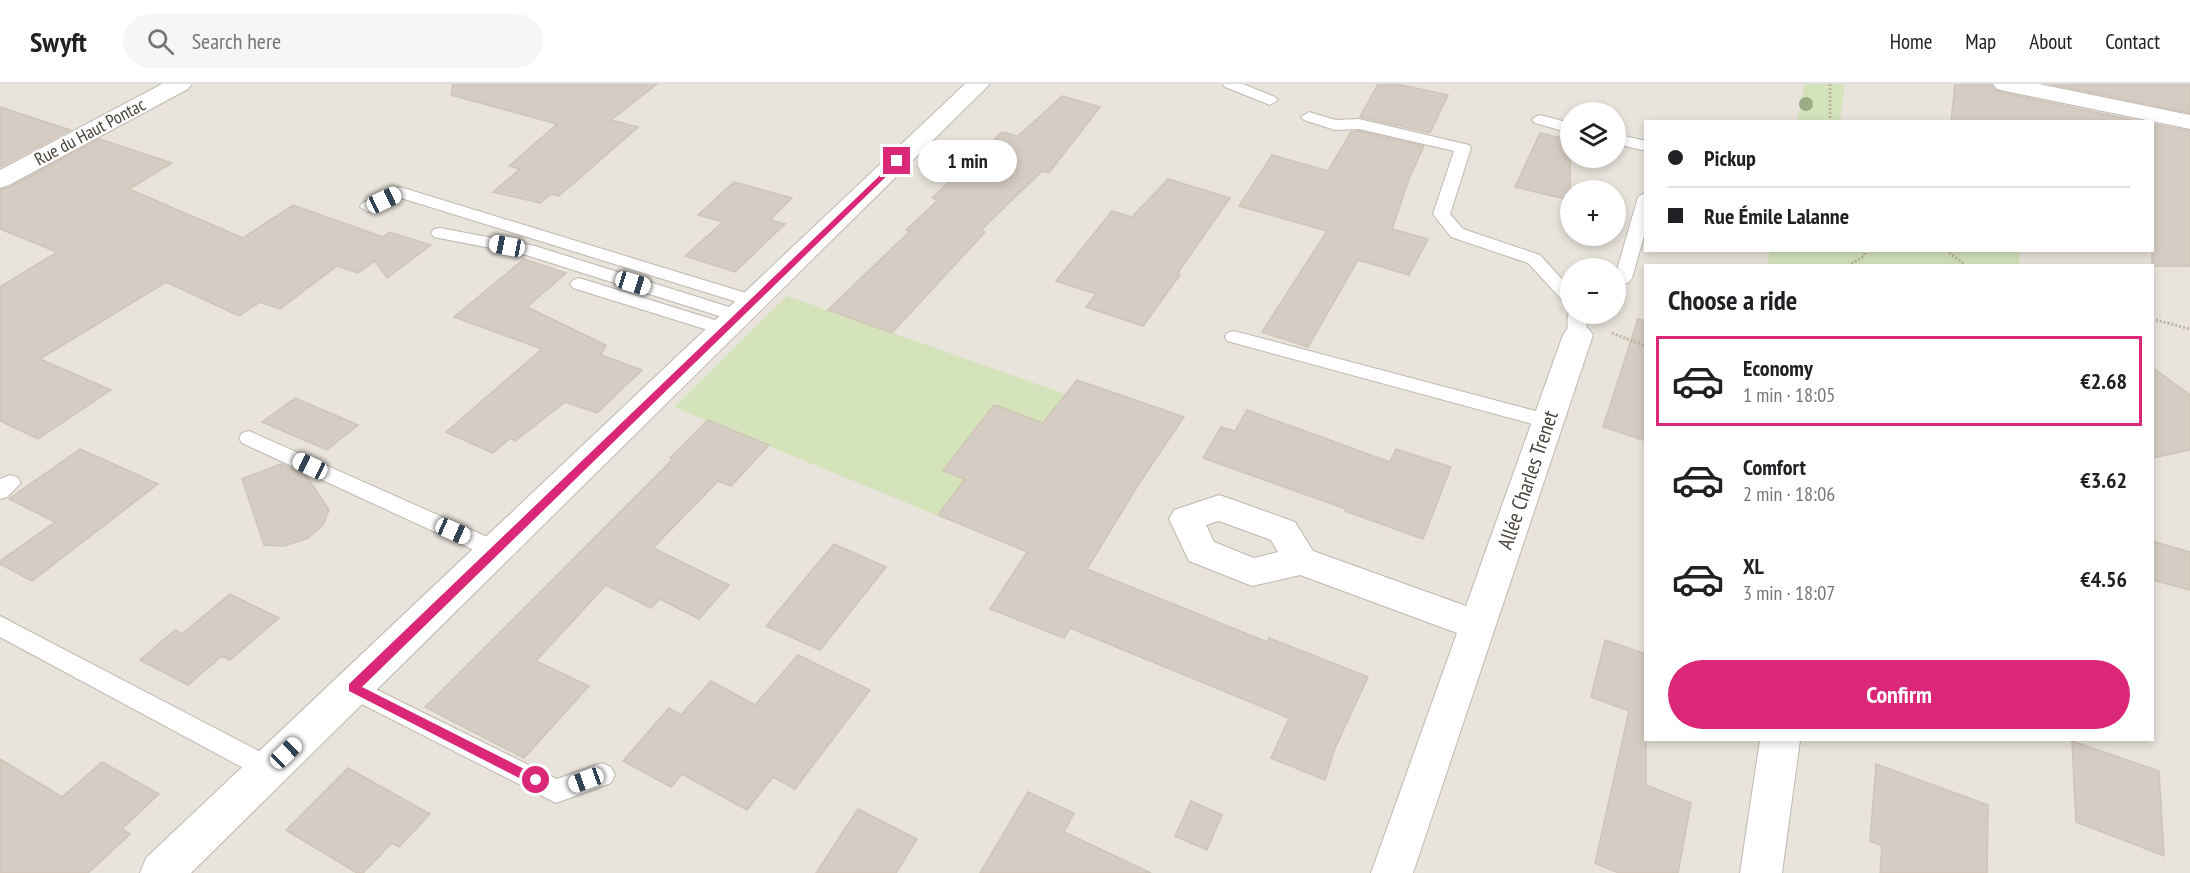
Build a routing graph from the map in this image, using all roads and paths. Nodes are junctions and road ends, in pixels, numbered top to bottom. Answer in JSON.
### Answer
{"nodes":[{"id":1,"x":180,"y":84,"type":"edge"},
{"id":2,"x":978,"y":84,"type":"edge"},
{"id":3,"x":1230,"y":84,"type":"edge"},
{"id":4,"x":1830,"y":84,"type":"edge"},
{"id":5,"x":2005,"y":84,"type":"edge"},
{"id":6,"x":1270,"y":100,"type":"dead end"},
{"id":7,"x":1309,"y":117,"type":"dead end"},
{"id":8,"x":1540,"y":120,"type":"dead end"},
{"id":9,"x":1830,"y":120,"type":"edge"},
{"id":10,"x":2190,"y":122,"type":"edge"},
{"id":11,"x":1560,"y":125,"type":"edge"},
{"id":12,"x":1626,"y":141,"type":"edge"},
{"id":13,"x":1644,"y":146,"type":"edge"},
{"id":14,"x":0,"y":180,"type":"edge"},
{"id":15,"x":1644,"y":204,"type":"edge"},
{"id":16,"x":368,"y":207,"type":"dead end"},
{"id":17,"x":440,"y":233,"type":"dead end"},
{"id":18,"x":1865,"y":252,"type":"edge"},
{"id":19,"x":1948,"y":252,"type":"edge"},
{"id":20,"x":1851,"y":264,"type":"edge"},
{"id":21,"x":1964,"y":264,"type":"edge"},
{"id":22,"x":1626,"y":267,"type":"edge"},
{"id":23,"x":579,"y":284,"type":"dead end"},
{"id":24,"x":1560,"y":287,"type":"edge"},
{"id":25,"x":738,"y":315,"type":"junction"},
{"id":26,"x":2154,"y":320,"type":"edge"},
{"id":27,"x":1577,"y":324,"type":"edge"},
{"id":28,"x":2190,"y":329,"type":"edge"},
{"id":29,"x":1234,"y":337,"type":"dead end"},
{"id":30,"x":1548,"y":422,"type":"junction"},
{"id":31,"x":249,"y":438,"type":"dead end"},
{"id":32,"x":495,"y":550,"type":"junction"},
{"id":33,"x":1301,"y":561,"type":"dead end"},
{"id":34,"x":0,"y":626,"type":"edge"},
{"id":35,"x":1478,"y":626,"type":"junction"},
{"id":36,"x":353,"y":688,"type":"junction"},
{"id":37,"x":1780,"y":741,"type":"edge"},
{"id":38,"x":269,"y":769,"type":"junction"},
{"id":39,"x":602,"y":775,"type":"dead end"},
{"id":40,"x":161,"y":873,"type":"edge"},
{"id":41,"x":1392,"y":873,"type":"edge"},
{"id":42,"x":1761,"y":873,"type":"edge"}],
"edges":[{"from":1,"to":14,"type":"street","name":"Rue du Haut Pontac"},
{"from":2,"to":25,"type":"street"},
{"from":3,"to":6,"type":"lane"},
{"from":4,"to":9,"type":"path"},
{"from":5,"to":10,"type":"street"},
{"from":7,"to":24,"type":"lane"},
{"from":8,"to":11,"type":"lane"},
{"from":12,"to":13,"type":"lane"},
{"from":15,"to":22,"type":"lane"},
{"from":16,"to":25,"type":"lane"},
{"from":17,"to":25,"type":"lane"},
{"from":18,"to":20,"type":"path"},
{"from":19,"to":21,"type":"path"},
{"from":23,"to":25,"type":"lane"},
{"from":25,"to":32,"type":"street"},
{"from":26,"to":28,"type":"path"},
{"from":27,"to":30,"type":"street","name":"Allée Charles Trenet"},
{"from":29,"to":30,"type":"lane"},
{"from":30,"to":35,"type":"street","name":"Allée Charles Trenet"},
{"from":31,"to":32,"type":"lane"},
{"from":32,"to":36,"type":"street"},
{"from":33,"to":35,"type":"street"},
{"from":34,"to":38,"type":"lane"},
{"from":35,"to":41,"type":"street","name":"Allée Charles Trenet"},
{"from":36,"to":38,"type":"street"},
{"from":36,"to":39,"type":"lane"},
{"from":37,"to":42,"type":"street"},
{"from":38,"to":40,"type":"street"}]}
